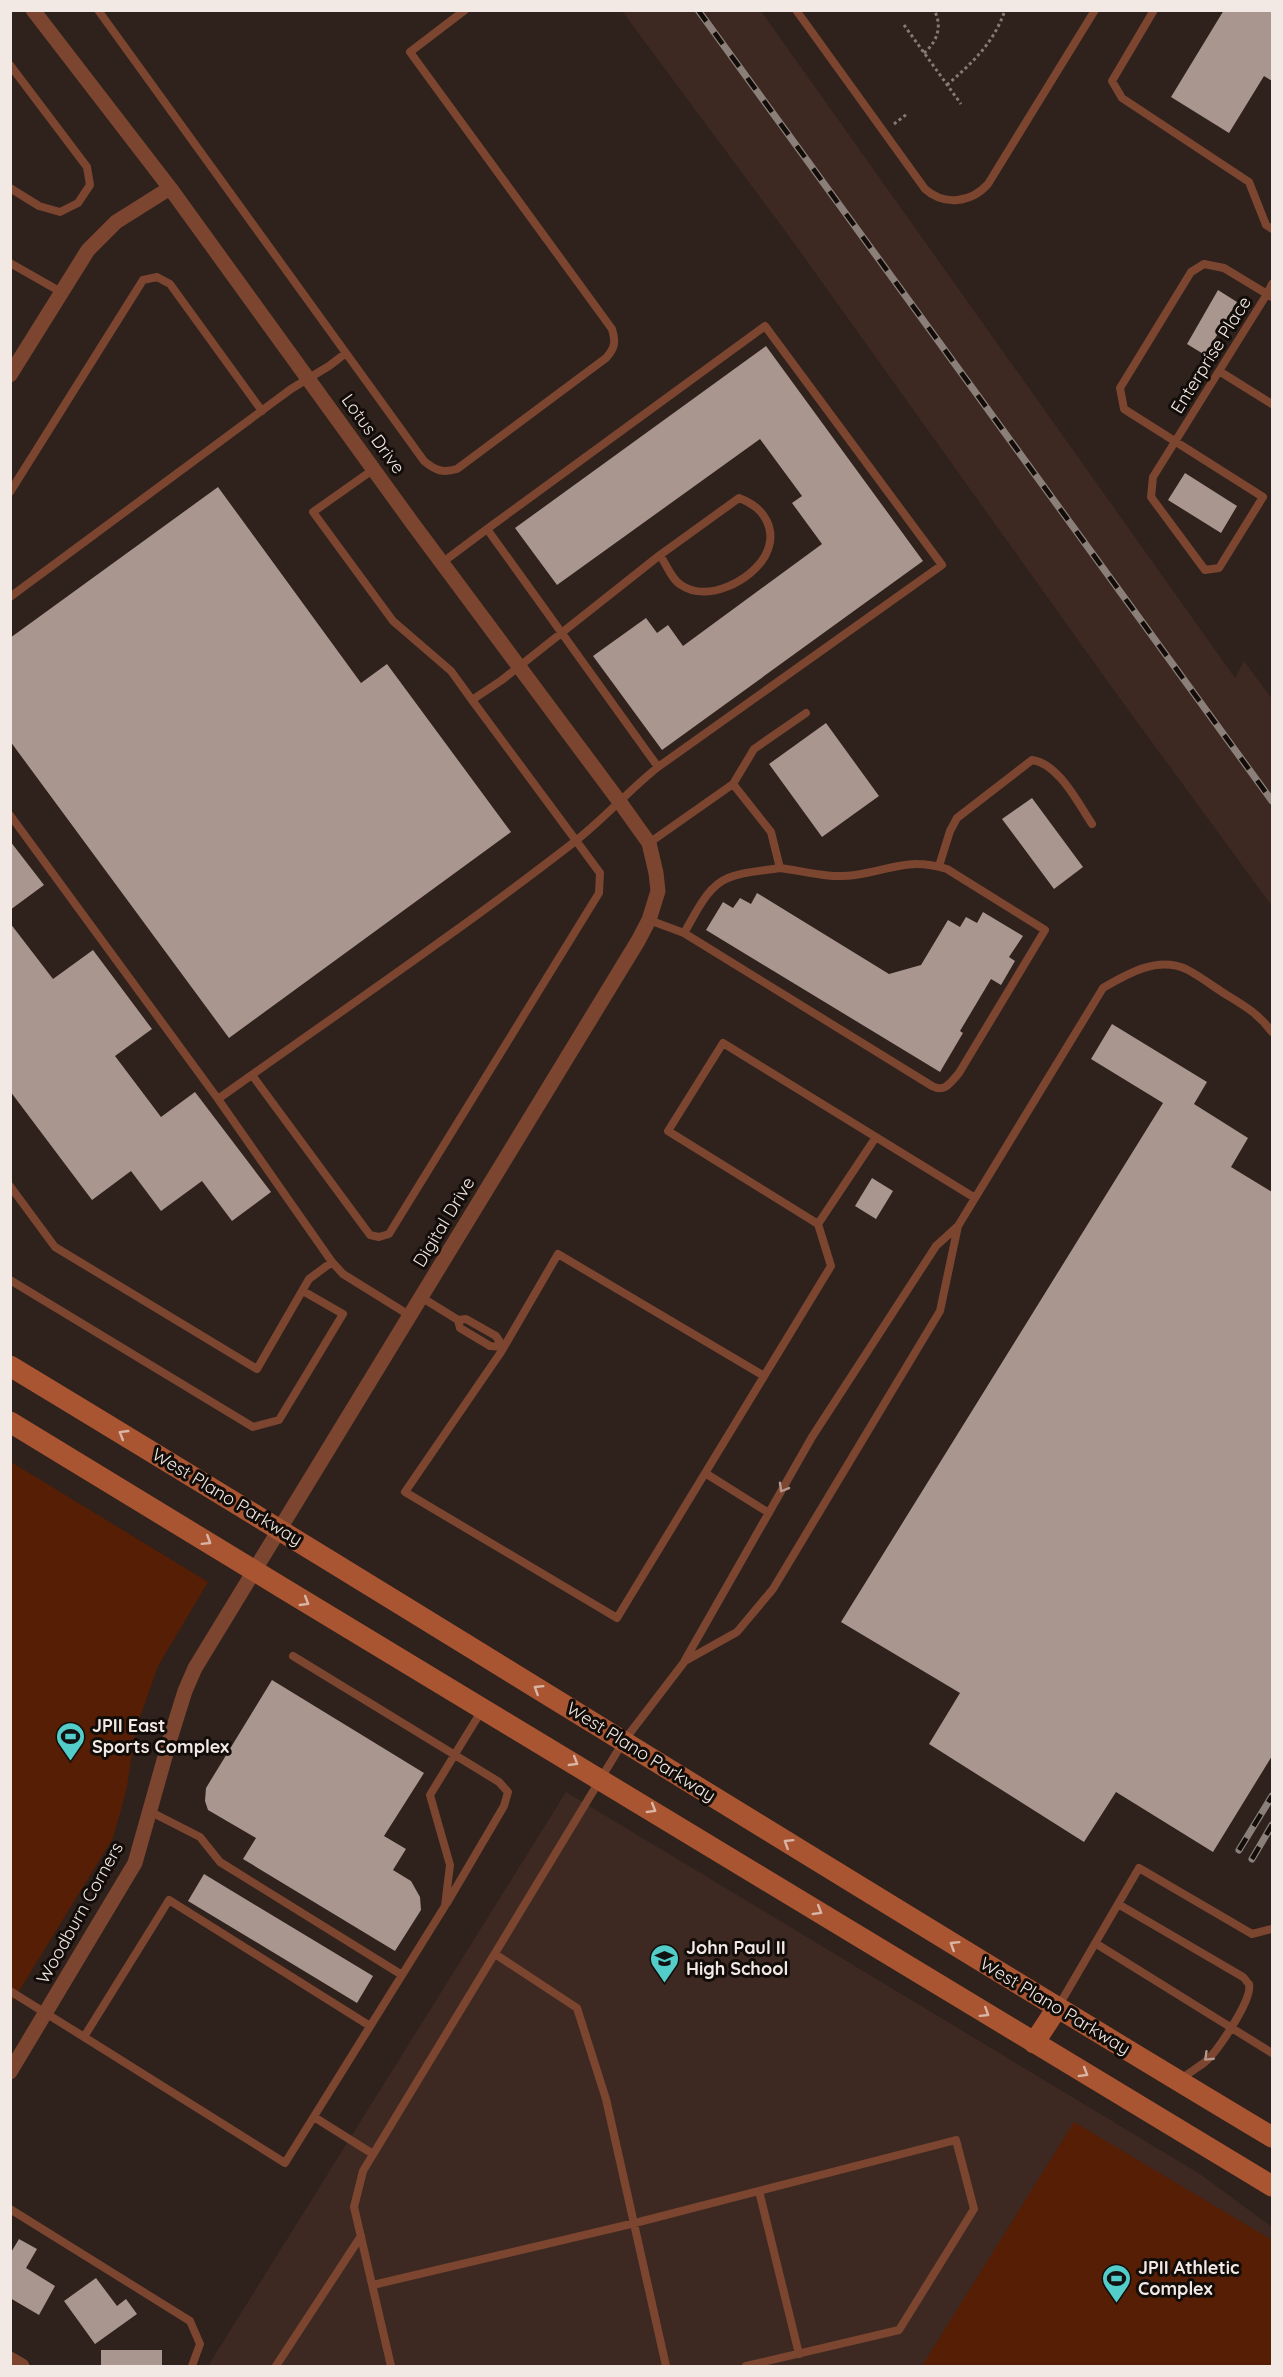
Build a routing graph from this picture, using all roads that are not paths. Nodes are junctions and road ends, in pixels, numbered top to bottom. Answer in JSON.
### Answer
{"nodes":[{"id":1,"x":33,"y":10,"type":"edge"},
{"id":2,"x":98,"y":10,"type":"edge"},
{"id":3,"x":465,"y":10,"type":"edge"},
{"id":4,"x":796,"y":10,"type":"edge"},
{"id":5,"x":1095,"y":10,"type":"edge"},
{"id":6,"x":1154,"y":10,"type":"edge"},
{"id":7,"x":10,"y":65,"type":"edge"},
{"id":8,"x":10,"y":188,"type":"edge"},
{"id":9,"x":170,"y":188,"type":"junction"},
{"id":10,"x":1272,"y":230,"type":"edge"},
{"id":11,"x":10,"y":263,"type":"edge"},
{"id":12,"x":1272,"y":284,"type":"edge"},
{"id":13,"x":61,"y":292,"type":"junction"},
{"id":14,"x":1270,"y":296,"type":"edge"},
{"id":15,"x":346,"y":353,"type":"junction"},
{"id":16,"x":1219,"y":371,"type":"junction"},
{"id":17,"x":10,"y":375,"type":"edge"},
{"id":18,"x":309,"y":379,"type":"junction"},
{"id":19,"x":1272,"y":404,"type":"edge"},
{"id":20,"x":262,"y":411,"type":"junction"},
{"id":21,"x":1175,"y":442,"type":"junction"},
{"id":22,"x":374,"y":469,"type":"junction"},
{"id":23,"x":12,"y":488,"type":"edge"},
{"id":24,"x":487,"y":529,"type":"junction"},
{"id":25,"x":660,"y":555,"type":"junction"},
{"id":26,"x":442,"y":562,"type":"junction"},
{"id":27,"x":10,"y":597,"type":"edge"},
{"id":28,"x":561,"y":632,"type":"junction"},
{"id":29,"x":519,"y":666,"type":"junction"},
{"id":30,"x":472,"y":700,"type":"junction"},
{"id":31,"x":806,"y":713,"type":"dead end"},
{"id":32,"x":658,"y":767,"type":"junction"},
{"id":33,"x":734,"y":784,"type":"junction"},
{"id":34,"x":619,"y":801,"type":"junction"},
{"id":35,"x":10,"y":815,"type":"edge"},
{"id":36,"x":1092,"y":824,"type":"dead end"},
{"id":37,"x":575,"y":841,"type":"junction"},
{"id":38,"x":649,"y":843,"type":"junction"},
{"id":39,"x":939,"y":866,"type":"junction"},
{"id":40,"x":780,"y":868,"type":"junction"},
{"id":41,"x":658,"y":891,"type":"joint"},
{"id":42,"x":649,"y":920,"type":"junction"},
{"id":43,"x":684,"y":933,"type":"junction"},
{"id":44,"x":1272,"y":1032,"type":"edge"},
{"id":45,"x":252,"y":1075,"type":"junction"},
{"id":46,"x":218,"y":1099,"type":"junction"},
{"id":47,"x":876,"y":1137,"type":"junction"},
{"id":48,"x":10,"y":1186,"type":"edge"},
{"id":49,"x":975,"y":1198,"type":"junction"},
{"id":50,"x":818,"y":1224,"type":"junction"},
{"id":51,"x":958,"y":1226,"type":"junction"},
{"id":52,"x":332,"y":1262,"type":"junction"},
{"id":53,"x":10,"y":1280,"type":"edge"},
{"id":54,"x":303,"y":1291,"type":"junction"},
{"id":55,"x":421,"y":1297,"type":"junction"},
{"id":56,"x":409,"y":1315,"type":"junction"},
{"id":57,"x":503,"y":1347,"type":"junction"},
{"id":58,"x":10,"y":1366,"type":"edge"},
{"id":59,"x":764,"y":1376,"type":"junction"},
{"id":60,"x":10,"y":1422,"type":"edge"},
{"id":61,"x":705,"y":1473,"type":"junction"},
{"id":62,"x":769,"y":1513,"type":"junction"},
{"id":63,"x":281,"y":1530,"type":"junction"},
{"id":64,"x":255,"y":1571,"type":"junction"},
{"id":65,"x":293,"y":1656,"type":"dead end"},
{"id":66,"x":685,"y":1661,"type":"junction"},
{"id":67,"x":483,"y":1708,"type":"junction"},
{"id":68,"x":623,"y":1742,"type":"junction"},
{"id":69,"x":454,"y":1755,"type":"junction"},
{"id":70,"x":602,"y":1779,"type":"junction"},
{"id":71,"x":151,"y":1812,"type":"junction"},
{"id":72,"x":1118,"y":1904,"type":"junction"},
{"id":73,"x":445,"y":1906,"type":"junction"},
{"id":74,"x":1272,"y":1929,"type":"edge"},
{"id":75,"x":1095,"y":1943,"type":"junction"},
{"id":76,"x":495,"y":1954,"type":"junction"},
{"id":77,"x":402,"y":1974,"type":"junction"},
{"id":78,"x":10,"y":1991,"type":"edge"},
{"id":79,"x":1057,"y":2008,"type":"junction"},
{"id":80,"x":46,"y":2013,"type":"junction"},
{"id":81,"x":370,"y":2026,"type":"junction"},
{"id":82,"x":1232,"y":2028,"type":"junction"},
{"id":83,"x":84,"y":2037,"type":"junction"},
{"id":84,"x":1034,"y":2043,"type":"junction"},
{"id":85,"x":1272,"y":2053,"type":"edge"},
{"id":86,"x":10,"y":2072,"type":"edge"},
{"id":87,"x":1178,"y":2080,"type":"junction"},
{"id":88,"x":314,"y":2117,"type":"junction"},
{"id":89,"x":1272,"y":2137,"type":"edge"},
{"id":90,"x":373,"y":2154,"type":"junction"},
{"id":91,"x":1272,"y":2186,"type":"edge"},
{"id":92,"x":759,"y":2191,"type":"junction"},
{"id":93,"x":10,"y":2209,"type":"edge"},
{"id":94,"x":635,"y":2223,"type":"junction"},
{"id":95,"x":361,"y":2236,"type":"junction"},
{"id":96,"x":373,"y":2285,"type":"junction"},
{"id":97,"x":799,"y":2354,"type":"junction"},
{"id":98,"x":10,"y":2359,"type":"edge"},
{"id":99,"x":22,"y":2367,"type":"edge"},
{"id":100,"x":192,"y":2367,"type":"edge"},
{"id":101,"x":276,"y":2367,"type":"edge"},
{"id":102,"x":391,"y":2367,"type":"edge"},
{"id":103,"x":666,"y":2367,"type":"edge"},
{"id":104,"x":746,"y":2367,"type":"edge"}],
"edges":[{"from":1,"to":9,"type":"street","name":"Lotus Drive"},
{"from":2,"to":15,"type":"lane"},
{"from":3,"to":15,"type":"lane"},
{"from":4,"to":5,"type":"lane"},
{"from":6,"to":10,"type":"lane"},
{"from":7,"to":8,"type":"lane"},
{"from":9,"to":13,"type":"street"},
{"from":9,"to":18,"type":"street","name":"Lotus Drive"},
{"from":11,"to":13,"type":"lane"},
{"from":12,"to":14,"type":"lane","name":"Enterprise Place"},
{"from":13,"to":17,"type":"street"},
{"from":14,"to":16,"type":"lane","name":"Enterprise Place"},
{"from":14,"to":21,"type":"lane"},
{"from":15,"to":18,"type":"lane"},
{"from":16,"to":19,"type":"lane"},
{"from":16,"to":21,"type":"lane","name":"Enterprise Place"},
{"from":18,"to":20,"type":"lane"},
{"from":18,"to":22,"type":"street","name":"Lotus Drive"},
{"from":20,"to":23,"type":"lane"},
{"from":20,"to":27,"type":"lane"},
{"from":21,"to":21,"type":"lane","name":"Enterprise Place"},
{"from":22,"to":26,"type":"street","name":"Lotus Drive"},
{"from":22,"to":30,"type":"lane"},
{"from":24,"to":26,"type":"lane"},
{"from":24,"to":28,"type":"lane"},
{"from":24,"to":32,"type":"lane"},
{"from":25,"to":25,"type":"lane"},
{"from":25,"to":28,"type":"lane"},
{"from":26,"to":29,"type":"street","name":"Lotus Drive"},
{"from":28,"to":29,"type":"lane"},
{"from":28,"to":32,"type":"lane"},
{"from":29,"to":30,"type":"lane"},
{"from":29,"to":34,"type":"street","name":"Lotus Drive"},
{"from":30,"to":37,"type":"lane"},
{"from":31,"to":33,"type":"lane"},
{"from":32,"to":34,"type":"lane"},
{"from":33,"to":38,"type":"lane"},
{"from":33,"to":40,"type":"lane"},
{"from":34,"to":37,"type":"lane"},
{"from":34,"to":38,"type":"street","name":"Lotus Drive"},
{"from":35,"to":46,"type":"lane"},
{"from":36,"to":39,"type":"lane"},
{"from":37,"to":45,"type":"lane"},
{"from":37,"to":45,"type":"lane"},
{"from":38,"to":41,"type":"street","name":"Lotus Drive"},
{"from":39,"to":40,"type":"lane"},
{"from":39,"to":43,"type":"lane"},
{"from":40,"to":43,"type":"lane"},
{"from":41,"to":42,"type":"street","name":"Digital Drive"},
{"from":42,"to":43,"type":"lane"},
{"from":42,"to":55,"type":"street","name":"Digital Drive"},
{"from":44,"to":49,"type":"lane"},
{"from":45,"to":46,"type":"lane"},
{"from":46,"to":52,"type":"lane"},
{"from":47,"to":49,"type":"lane"},
{"from":47,"to":50,"type":"lane"},
{"from":47,"to":50,"type":"lane"},
{"from":48,"to":54,"type":"lane"},
{"from":49,"to":51,"type":"lane"},
{"from":50,"to":59,"type":"lane"},
{"from":51,"to":62,"type":"lane","one_way":true},
{"from":51,"to":66,"type":"lane"},
{"from":52,"to":54,"type":"lane"},
{"from":52,"to":56,"type":"lane"},
{"from":53,"to":54,"type":"lane"},
{"from":55,"to":56,"type":"street","name":"Digital Drive"},
{"from":55,"to":57,"type":"lane"},
{"from":56,"to":63,"type":"street","name":"Digital Drive"},
{"from":57,"to":59,"type":"lane"},
{"from":57,"to":61,"type":"lane"},
{"from":63,"to":58,"type":"main road","name":"West Plano Parkway","one_way":true},
{"from":59,"to":61,"type":"lane"},
{"from":60,"to":64,"type":"main road","one_way":true},
{"from":61,"to":62,"type":"lane"},
{"from":62,"to":66,"type":"lane"},
{"from":63,"to":64,"type":"street","name":"Digital Drive"},
{"from":68,"to":63,"type":"main road","name":"West Plano Parkway","one_way":true},
{"from":64,"to":67,"type":"main road","one_way":true},
{"from":64,"to":71,"type":"street","name":"Woodburn Corners"},
{"from":65,"to":69,"type":"lane"},
{"from":66,"to":68,"type":"lane"},
{"from":67,"to":69,"type":"lane"},
{"from":67,"to":70,"type":"main road","one_way":true},
{"from":68,"to":70,"type":"lane"},
{"from":79,"to":68,"type":"main road","name":"West Plano Parkway","one_way":true},
{"from":69,"to":73,"type":"lane"},
{"from":69,"to":73,"type":"lane"},
{"from":70,"to":76,"type":"lane"},
{"from":70,"to":84,"type":"main road","one_way":true},
{"from":71,"to":77,"type":"lane"},
{"from":71,"to":80,"type":"street","name":"Woodburn Corners"},
{"from":72,"to":74,"type":"lane"},
{"from":72,"to":75,"type":"lane"},
{"from":72,"to":82,"type":"lane"},
{"from":73,"to":77,"type":"lane"},
{"from":75,"to":79,"type":"lane"},
{"from":75,"to":82,"type":"lane"},
{"from":76,"to":90,"type":"lane"},
{"from":76,"to":94,"type":"lane"},
{"from":77,"to":81,"type":"lane"},
{"from":78,"to":80,"type":"lane"},
{"from":79,"to":84,"type":"main road"},
{"from":79,"to":87,"type":"main road","name":"West Plano Parkway"},
{"from":80,"to":83,"type":"lane"},
{"from":80,"to":86,"type":"street","name":"Woodburn Corners"},
{"from":81,"to":83,"type":"lane"},
{"from":81,"to":88,"type":"lane"},
{"from":82,"to":85,"type":"lane"},
{"from":82,"to":87,"type":"lane","one_way":true},
{"from":83,"to":88,"type":"lane"},
{"from":84,"to":91,"type":"main road","one_way":true},
{"from":87,"to":89,"type":"main road","name":"West Plano Parkway"},
{"from":88,"to":90,"type":"lane"},
{"from":90,"to":95,"type":"lane"},
{"from":92,"to":94,"type":"lane"},
{"from":92,"to":97,"type":"lane"},
{"from":92,"to":97,"type":"lane"},
{"from":93,"to":100,"type":"lane"},
{"from":94,"to":96,"type":"lane"},
{"from":94,"to":103,"type":"lane"},
{"from":95,"to":96,"type":"lane"},
{"from":95,"to":101,"type":"lane"},
{"from":96,"to":102,"type":"lane"},
{"from":97,"to":104,"type":"lane"},
{"from":98,"to":99,"type":"street"}]}
